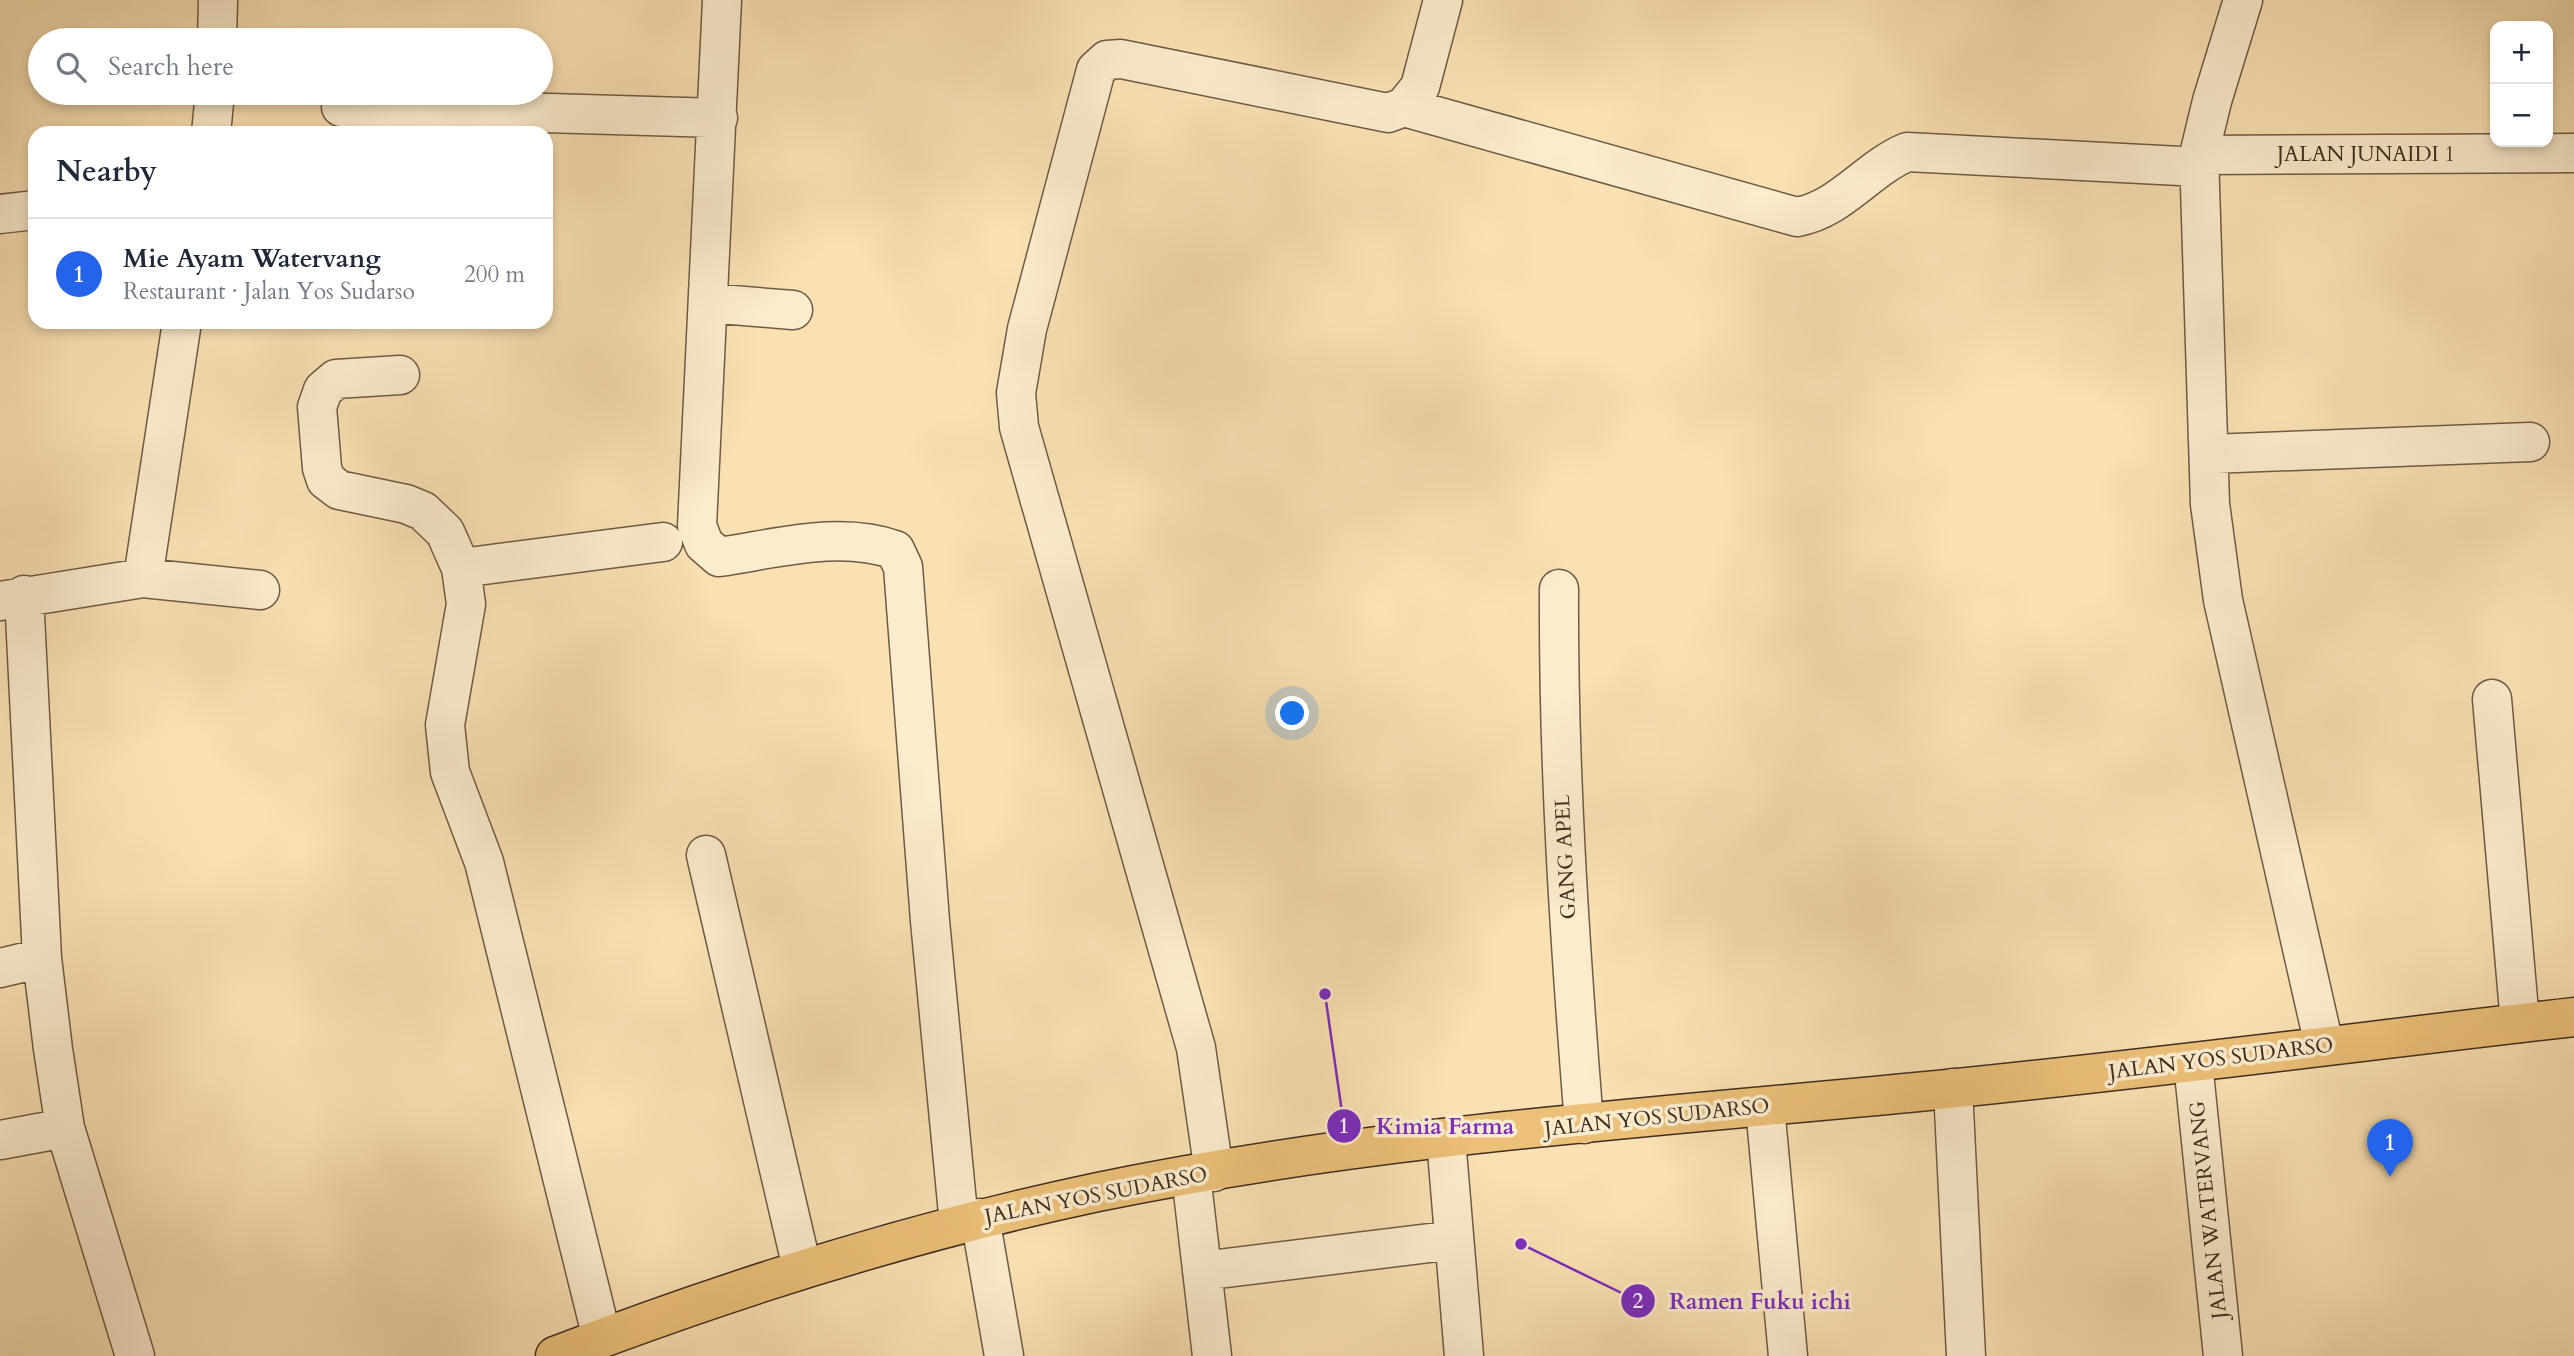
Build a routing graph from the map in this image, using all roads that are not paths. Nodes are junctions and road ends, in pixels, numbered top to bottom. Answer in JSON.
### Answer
{"nodes":[{"id":1,"x":218,"y":0,"type":"edge"},
{"id":2,"x":722,"y":0,"type":"edge"},
{"id":3,"x":1443,"y":0,"type":"edge"},
{"id":4,"x":2243,"y":0,"type":"edge"},
{"id":5,"x":217,"y":28,"type":"edge"},
{"id":6,"x":214,"y":105,"type":"edge"},
{"id":7,"x":341,"y":107,"type":"dead end"},
{"id":8,"x":1404,"y":107,"type":"junction"},
{"id":9,"x":718,"y":118,"type":"junction"},
{"id":10,"x":212,"y":126,"type":"edge"},
{"id":11,"x":2574,"y":153,"type":"edge"},
{"id":12,"x":2199,"y":161,"type":"junction"},
{"id":13,"x":28,"y":211,"type":"edge"},
{"id":14,"x":0,"y":214,"type":"edge"},
{"id":15,"x":708,"y":303,"type":"junction"},
{"id":16,"x":793,"y":310,"type":"dead end"},
{"id":17,"x":181,"y":329,"type":"edge"},
{"id":18,"x":400,"y":375,"type":"dead end"},
{"id":19,"x":2530,"y":442,"type":"dead end"},
{"id":20,"x":2209,"y":454,"type":"junction"},
{"id":21,"x":663,"y":541,"type":"dead end"},
{"id":22,"x":461,"y":568,"type":"junction"},
{"id":23,"x":143,"y":578,"type":"junction"},
{"id":24,"x":1559,"y":589,"type":"dead end"},
{"id":25,"x":260,"y":590,"type":"dead end"},
{"id":26,"x":12,"y":598,"type":"edge"},
{"id":27,"x":2492,"y":699,"type":"dead end"},
{"id":28,"x":706,"y":855,"type":"dead end"},
{"id":29,"x":42,"y":958,"type":"junction"},
{"id":30,"x":0,"y":968,"type":"edge"},
{"id":31,"x":2574,"y":1017,"type":"edge"},
{"id":32,"x":2520,"y":1023,"type":"junction"},
{"id":33,"x":2324,"y":1045,"type":"junction"},
{"id":34,"x":2193,"y":1063,"type":"junction"},
{"id":35,"x":1953,"y":1088,"type":"junction"},
{"id":36,"x":1765,"y":1107,"type":"junction"},
{"id":37,"x":1584,"y":1124,"type":"junction"},
{"id":38,"x":65,"y":1128,"type":"junction"},
{"id":39,"x":1446,"y":1139,"type":"junction"},
{"id":40,"x":0,"y":1140,"type":"edge"},
{"id":41,"x":1203,"y":1173,"type":"junction"},
{"id":42,"x":969,"y":1221,"type":"junction"},
{"id":43,"x":1454,"y":1240,"type":"junction"},
{"id":44,"x":802,"y":1268,"type":"junction"},
{"id":45,"x":1202,"y":1271,"type":"junction"},
{"id":46,"x":602,"y":1338,"type":"junction"},
{"id":47,"x":135,"y":1356,"type":"edge"},
{"id":48,"x":555,"y":1356,"type":"edge"},
{"id":49,"x":1004,"y":1356,"type":"edge"},
{"id":50,"x":1212,"y":1356,"type":"edge"},
{"id":51,"x":1464,"y":1356,"type":"edge"},
{"id":52,"x":1787,"y":1356,"type":"edge"},
{"id":53,"x":1966,"y":1356,"type":"edge"},
{"id":54,"x":2223,"y":1356,"type":"edge"}],
"edges":[{"from":1,"to":5,"type":"street"},
{"from":2,"to":9,"type":"street"},
{"from":3,"to":8,"type":"street"},
{"from":4,"to":12,"type":"street"},
{"from":6,"to":10,"type":"street"},
{"from":7,"to":9,"type":"street"},
{"from":8,"to":12,"type":"street","name":"JALAN JUNAIDI 1"},
{"from":8,"to":41,"type":"street","name":"JALAN JUNAIDI 1"},
{"from":9,"to":15,"type":"street"},
{"from":11,"to":12,"type":"street","name":"JALAN JUNAIDI 1"},
{"from":12,"to":20,"type":"street"},
{"from":13,"to":14,"type":"street"},
{"from":15,"to":16,"type":"street"},
{"from":15,"to":42,"type":"street"},
{"from":17,"to":23,"type":"street"},
{"from":18,"to":22,"type":"street"},
{"from":19,"to":20,"type":"street"},
{"from":20,"to":33,"type":"street"},
{"from":21,"to":22,"type":"street"},
{"from":22,"to":46,"type":"street"},
{"from":23,"to":25,"type":"street"},
{"from":23,"to":26,"type":"street"},
{"from":24,"to":37,"type":"street","name":"GANG APEL"},
{"from":26,"to":29,"type":"street"},
{"from":27,"to":32,"type":"street"},
{"from":28,"to":44,"type":"street"},
{"from":29,"to":30,"type":"street"},
{"from":29,"to":38,"type":"street"},
{"from":31,"to":32,"type":"highway","name":"JALAN YOS SUDARSO"},
{"from":32,"to":33,"type":"highway","name":"JALAN YOS SUDARSO"},
{"from":33,"to":34,"type":"highway","name":"JALAN YOS SUDARSO"},
{"from":34,"to":35,"type":"highway","name":"JALAN YOS SUDARSO"},
{"from":34,"to":54,"type":"street","name":"JALAN WATERVANG"},
{"from":35,"to":36,"type":"highway","name":"JALAN YOS SUDARSO"},
{"from":35,"to":53,"type":"street"},
{"from":36,"to":37,"type":"highway","name":"JALAN YOS SUDARSO"},
{"from":36,"to":52,"type":"street"},
{"from":37,"to":39,"type":"highway","name":"JALAN YOS SUDARSO"},
{"from":38,"to":40,"type":"street"},
{"from":38,"to":47,"type":"street"},
{"from":39,"to":41,"type":"highway","name":"JALAN YOS SUDARSO"},
{"from":39,"to":43,"type":"street"},
{"from":41,"to":42,"type":"highway","name":"JALAN YOS SUDARSO"},
{"from":41,"to":45,"type":"street"},
{"from":42,"to":44,"type":"highway","name":"JALAN YOS SUDARSO"},
{"from":42,"to":49,"type":"street"},
{"from":43,"to":45,"type":"street"},
{"from":43,"to":51,"type":"street"},
{"from":44,"to":46,"type":"highway","name":"JALAN YOS SUDARSO"},
{"from":45,"to":50,"type":"street"},
{"from":46,"to":48,"type":"highway","name":"JALAN YOS SUDARSO"}]}
